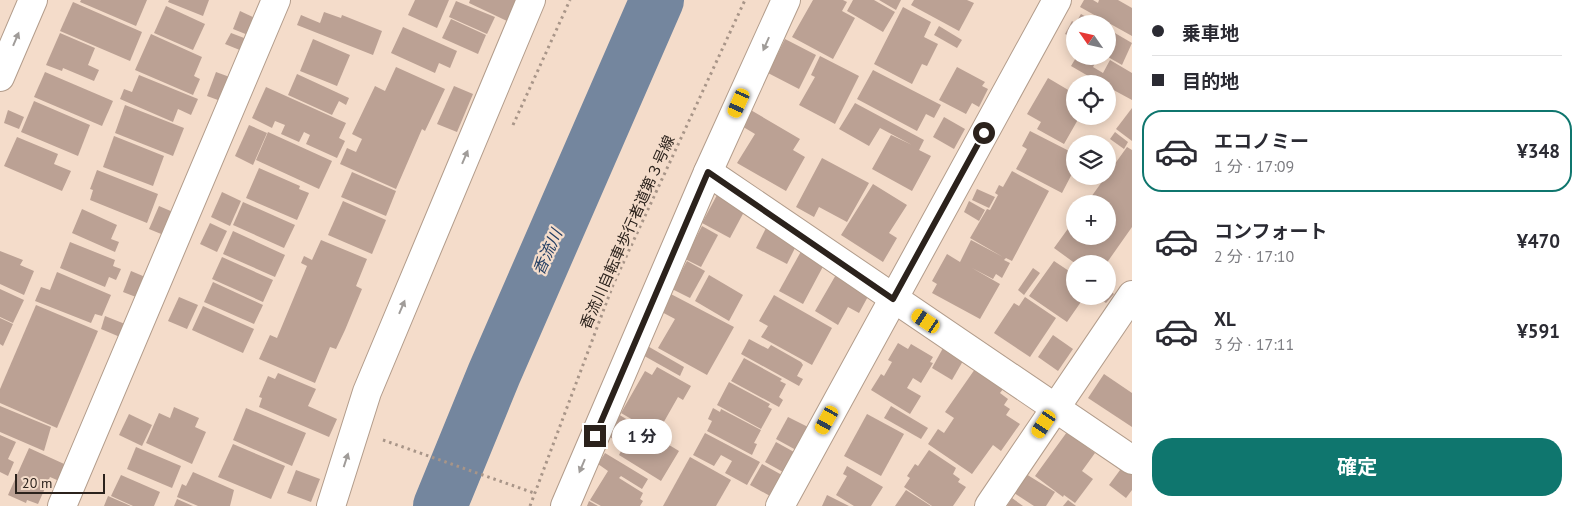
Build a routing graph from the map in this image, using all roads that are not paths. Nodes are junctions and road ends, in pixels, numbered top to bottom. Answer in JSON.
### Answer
{"nodes":[{"id":1,"x":33,"y":0,"type":"edge"},
{"id":2,"x":276,"y":0,"type":"edge"},
{"id":3,"x":530,"y":0,"type":"edge"},
{"id":4,"x":786,"y":0,"type":"edge"},
{"id":5,"x":1057,"y":0,"type":"edge"},
{"id":6,"x":0,"y":77,"type":"edge"},
{"id":7,"x":708,"y":172,"type":"junction"},
{"id":8,"x":1132,"y":295,"type":"edge"},
{"id":9,"x":893,"y":299,"type":"junction"},
{"id":10,"x":1055,"y":408,"type":"junction"},
{"id":11,"x":1132,"y":460,"type":"edge"},
{"id":12,"x":62,"y":506,"type":"edge"},
{"id":13,"x":331,"y":506,"type":"edge"},
{"id":14,"x":565,"y":506,"type":"edge"},
{"id":15,"x":780,"y":506,"type":"edge"},
{"id":16,"x":989,"y":506,"type":"edge"}],
"edges":[{"from":6,"to":1,"type":"street","one_way":true},
{"from":2,"to":12,"type":"street"},
{"from":13,"to":3,"type":"street","one_way":true},
{"from":4,"to":7,"type":"street","one_way":true},
{"from":5,"to":9,"type":"street"},
{"from":7,"to":9,"type":"street"},
{"from":7,"to":14,"type":"street","one_way":true},
{"from":8,"to":10,"type":"street"},
{"from":9,"to":10,"type":"street"},
{"from":9,"to":15,"type":"street"},
{"from":10,"to":11,"type":"street"},
{"from":10,"to":16,"type":"street"}]}
